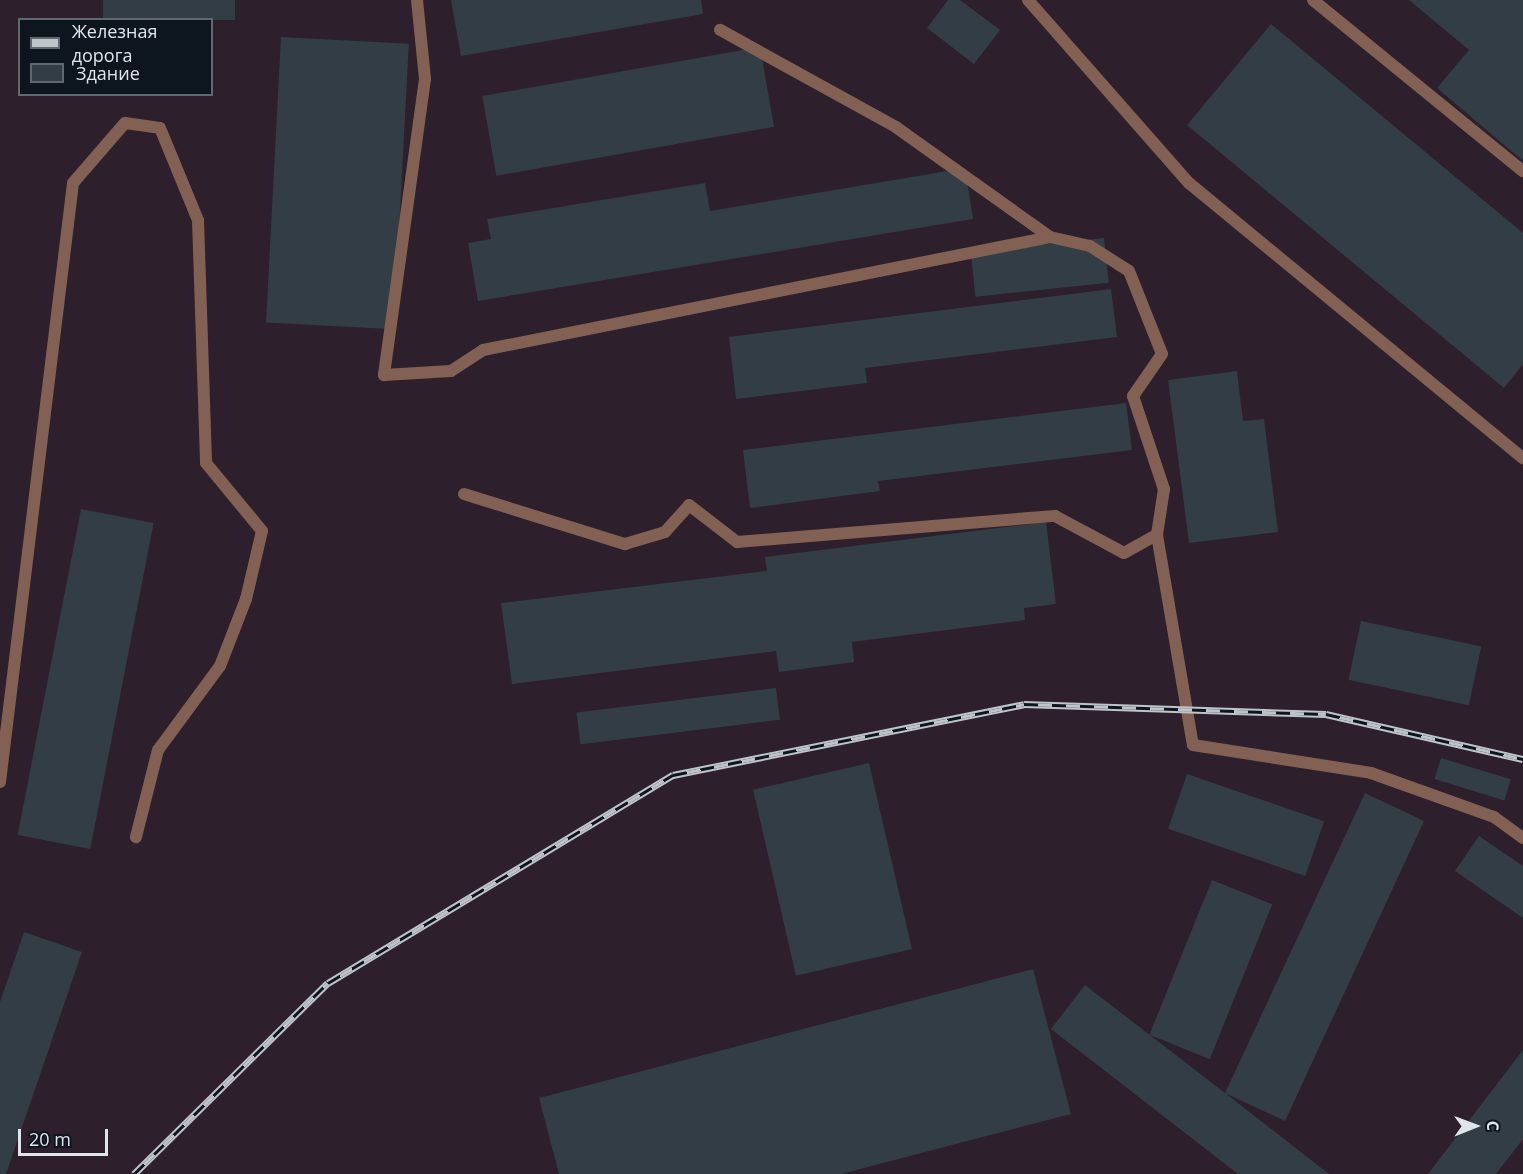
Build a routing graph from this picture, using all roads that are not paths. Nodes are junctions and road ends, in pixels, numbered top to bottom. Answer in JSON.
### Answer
{"nodes":[{"id":1,"x":417,"y":0,"type":"edge"},
{"id":2,"x":1028,"y":0,"type":"edge"},
{"id":3,"x":1313,"y":0,"type":"edge"},
{"id":4,"x":720,"y":30,"type":"dead end"},
{"id":5,"x":1523,"y":171,"type":"edge"},
{"id":6,"x":1050,"y":237,"type":"junction"},
{"id":7,"x":1523,"y":458,"type":"edge"},
{"id":8,"x":464,"y":494,"type":"dead end"},
{"id":9,"x":1157,"y":536,"type":"junction"},
{"id":10,"x":0,"y":782,"type":"edge"},
{"id":11,"x":136,"y":837,"type":"dead end"},
{"id":12,"x":1523,"y":838,"type":"edge"}],
"edges":[{"from":1,"to":6,"type":"lane"},
{"from":2,"to":7,"type":"lane"},
{"from":3,"to":5,"type":"lane"},
{"from":4,"to":6,"type":"lane"},
{"from":6,"to":9,"type":"lane"},
{"from":8,"to":9,"type":"lane"},
{"from":9,"to":12,"type":"lane"},
{"from":10,"to":11,"type":"lane"}]}
